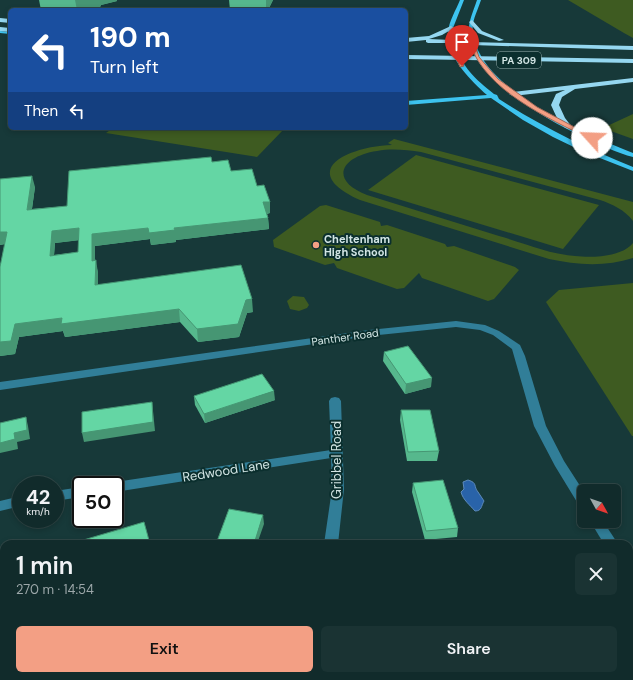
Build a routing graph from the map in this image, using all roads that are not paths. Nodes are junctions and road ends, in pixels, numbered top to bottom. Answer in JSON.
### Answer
{"nodes":[{"id":1,"x":462,"y":0,"type":"edge"},
{"id":2,"x":479,"y":0,"type":"edge"},
{"id":3,"x":472,"y":22,"type":"junction"},
{"id":4,"x":451,"y":28,"type":"junction"},
{"id":5,"x":408,"y":40,"type":"edge"},
{"id":6,"x":408,"y":40,"type":"edge"},
{"id":7,"x":451,"y":45,"type":"junction"},
{"id":8,"x":472,"y":45,"type":"junction"},
{"id":9,"x":534,"y":45,"type":"junction"},
{"id":10,"x":633,"y":48,"type":"edge"},
{"id":11,"x":408,"y":52,"type":"edge"},
{"id":12,"x":633,"y":55,"type":"edge"},
{"id":13,"x":408,"y":57,"type":"edge"},
{"id":14,"x":633,"y":61,"type":"edge"},
{"id":15,"x":633,"y":80,"type":"edge"},
{"id":16,"x":585,"y":85,"type":"junction"},
{"id":17,"x":510,"y":94,"type":"junction"},
{"id":18,"x":495,"y":96,"type":"junction"},
{"id":19,"x":408,"y":103,"type":"edge"},
{"id":20,"x":568,"y":127,"type":"junction"},
{"id":21,"x":633,"y":155,"type":"edge"},
{"id":22,"x":633,"y":169,"type":"edge"},
{"id":23,"x":0,"y":386,"type":"edge"},
{"id":24,"x":335,"y":401,"type":"dead end"},
{"id":25,"x":337,"y":452,"type":"junction"},
{"id":26,"x":124,"y":486,"type":"edge"},
{"id":27,"x":577,"y":492,"type":"edge"},
{"id":28,"x":12,"y":503,"type":"edge"},
{"id":29,"x":0,"y":506,"type":"edge"},
{"id":30,"x":601,"y":528,"type":"edge"},
{"id":31,"x":332,"y":540,"type":"edge"},
{"id":32,"x":608,"y":540,"type":"edge"}],
"edges":[{"from":1,"to":4,"type":"main road"},
{"from":2,"to":3,"type":"main road"},
{"from":3,"to":8,"type":"main road"},
{"from":3,"to":9,"type":"highway"},
{"from":4,"to":5,"type":"highway"},
{"from":4,"to":7,"type":"main road"},
{"from":6,"to":7,"type":"highway"},
{"from":7,"to":8,"type":"main road"},
{"from":7,"to":18,"type":"main road"},
{"from":8,"to":9,"type":"highway"},
{"from":8,"to":17,"type":"main road"},
{"from":9,"to":10,"type":"highway"},
{"from":11,"to":12,"type":"highway","number":"PA 309"},
{"from":13,"to":14,"type":"highway","number":"PA 309"},
{"from":15,"to":16,"type":"highway"},
{"from":16,"to":17,"type":"highway"},
{"from":16,"to":20,"type":"highway"},
{"from":17,"to":20,"type":"main road"},
{"from":18,"to":19,"type":"main road"},
{"from":18,"to":22,"type":"main road"},
{"from":20,"to":21,"type":"main road"},
{"from":23,"to":27,"type":"street","name":"Panther Road"},
{"from":24,"to":25,"type":"street","name":"Gribbel Road"},
{"from":25,"to":26,"type":"street","name":"Redwood Lane"},
{"from":25,"to":31,"type":"street","name":"Gribbel Road"},
{"from":28,"to":29,"type":"street"},
{"from":30,"to":32,"type":"street"}]}
